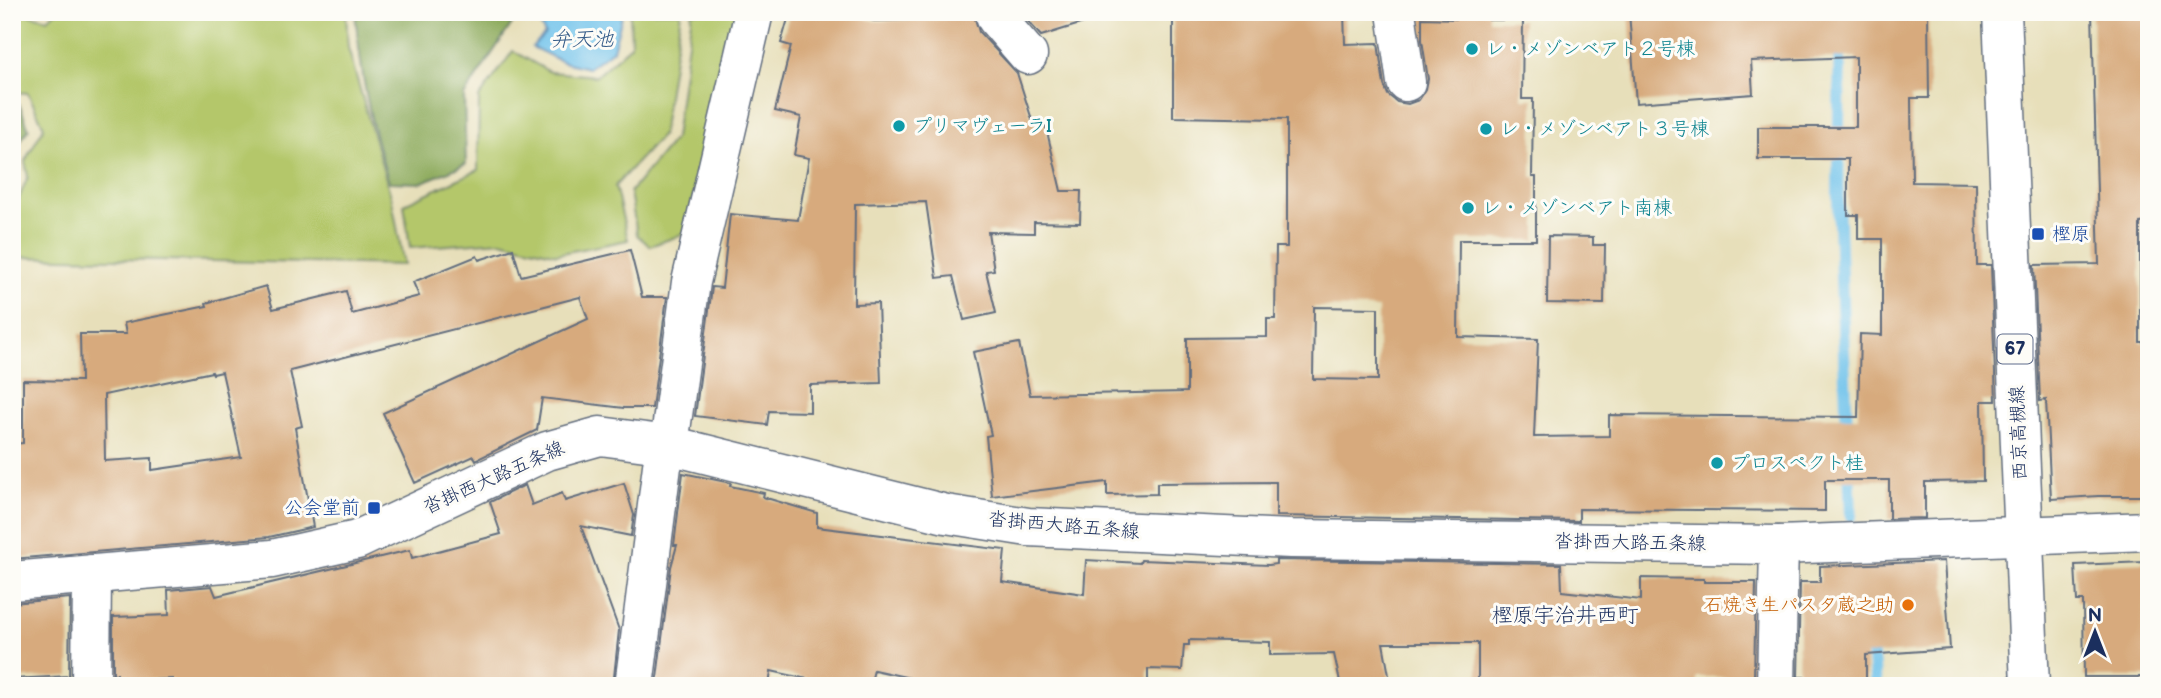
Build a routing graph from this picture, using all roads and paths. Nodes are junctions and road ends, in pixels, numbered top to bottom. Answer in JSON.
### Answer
{"nodes":[{"id":1,"x":754,"y":12,"type":"edge"},
{"id":2,"x":994,"y":12,"type":"edge"},
{"id":3,"x":1396,"y":12,"type":"edge"},
{"id":4,"x":2002,"y":12,"type":"edge"},
{"id":5,"x":1028,"y":55,"type":"dead end"},
{"id":6,"x":1406,"y":82,"type":"dead end"},
{"id":7,"x":669,"y":445,"type":"junction"},
{"id":8,"x":2149,"y":531,"type":"edge"},
{"id":9,"x":2024,"y":537,"type":"junction"},
{"id":10,"x":1779,"y":545,"type":"junction"},
{"id":11,"x":92,"y":575,"type":"junction"},
{"id":12,"x":12,"y":581,"type":"edge"},
{"id":13,"x":92,"y":686,"type":"edge"},
{"id":14,"x":634,"y":686,"type":"edge"},
{"id":15,"x":1776,"y":686,"type":"edge"},
{"id":16,"x":2030,"y":686,"type":"edge"}],
"edges":[{"from":1,"to":7,"type":"main road"},
{"from":2,"to":5,"type":"main road"},
{"from":3,"to":6,"type":"main road"},
{"from":4,"to":9,"type":"main road","name":"西京高槻線","number":"67"},
{"from":7,"to":10,"type":"main road","name":"沓掛西大路五条線"},
{"from":7,"to":11,"type":"main road","name":"沓掛西大路五条線"},
{"from":7,"to":14,"type":"main road"},
{"from":8,"to":9,"type":"main road","name":"沓掛西大路五条線"},
{"from":9,"to":10,"type":"main road","name":"沓掛西大路五条線"},
{"from":9,"to":16,"type":"main road","name":"西京高槻線","number":"67"},
{"from":10,"to":15,"type":"main road"},
{"from":11,"to":12,"type":"main road","name":"沓掛西大路五条線"},
{"from":11,"to":13,"type":"main road"}]}
